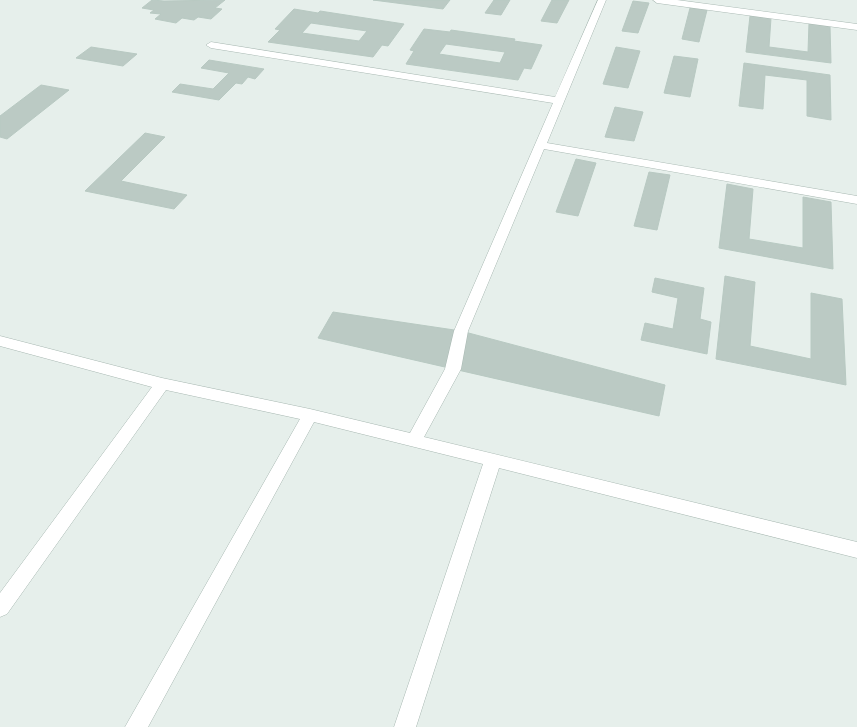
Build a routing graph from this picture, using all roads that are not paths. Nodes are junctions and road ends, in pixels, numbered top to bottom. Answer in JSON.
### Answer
{"nodes":[{"id":1,"x":602,"y":0,"type":"edge"},
{"id":2,"x":656,"y":0,"type":"edge"},
{"id":3,"x":857,"y":27,"type":"edge"},
{"id":4,"x":211,"y":45,"type":"dead end"},
{"id":5,"x":559,"y":101,"type":"junction"},
{"id":6,"x":540,"y":146,"type":"junction"},
{"id":7,"x":857,"y":200,"type":"edge"},
{"id":8,"x":0,"y":341,"type":"edge"},
{"id":9,"x":162,"y":384,"type":"junction"},
{"id":10,"x":310,"y":415,"type":"junction"},
{"id":11,"x":414,"y":441,"type":"junction"},
{"id":12,"x":493,"y":460,"type":"junction"},
{"id":13,"x":857,"y":550,"type":"edge"},
{"id":14,"x":0,"y":608,"type":"edge"},
{"id":15,"x":136,"y":727,"type":"edge"},
{"id":16,"x":405,"y":727,"type":"edge"}],
"edges":[{"from":1,"to":5,"type":"street"},
{"from":2,"to":3,"type":"street"},
{"from":4,"to":5,"type":"street"},
{"from":5,"to":6,"type":"street"},
{"from":6,"to":7,"type":"street"},
{"from":6,"to":11,"type":"street"},
{"from":8,"to":9,"type":"street"},
{"from":9,"to":10,"type":"street"},
{"from":9,"to":14,"type":"street"},
{"from":10,"to":11,"type":"street"},
{"from":10,"to":15,"type":"street"},
{"from":11,"to":12,"type":"street"},
{"from":12,"to":13,"type":"street"},
{"from":12,"to":16,"type":"street"}]}
